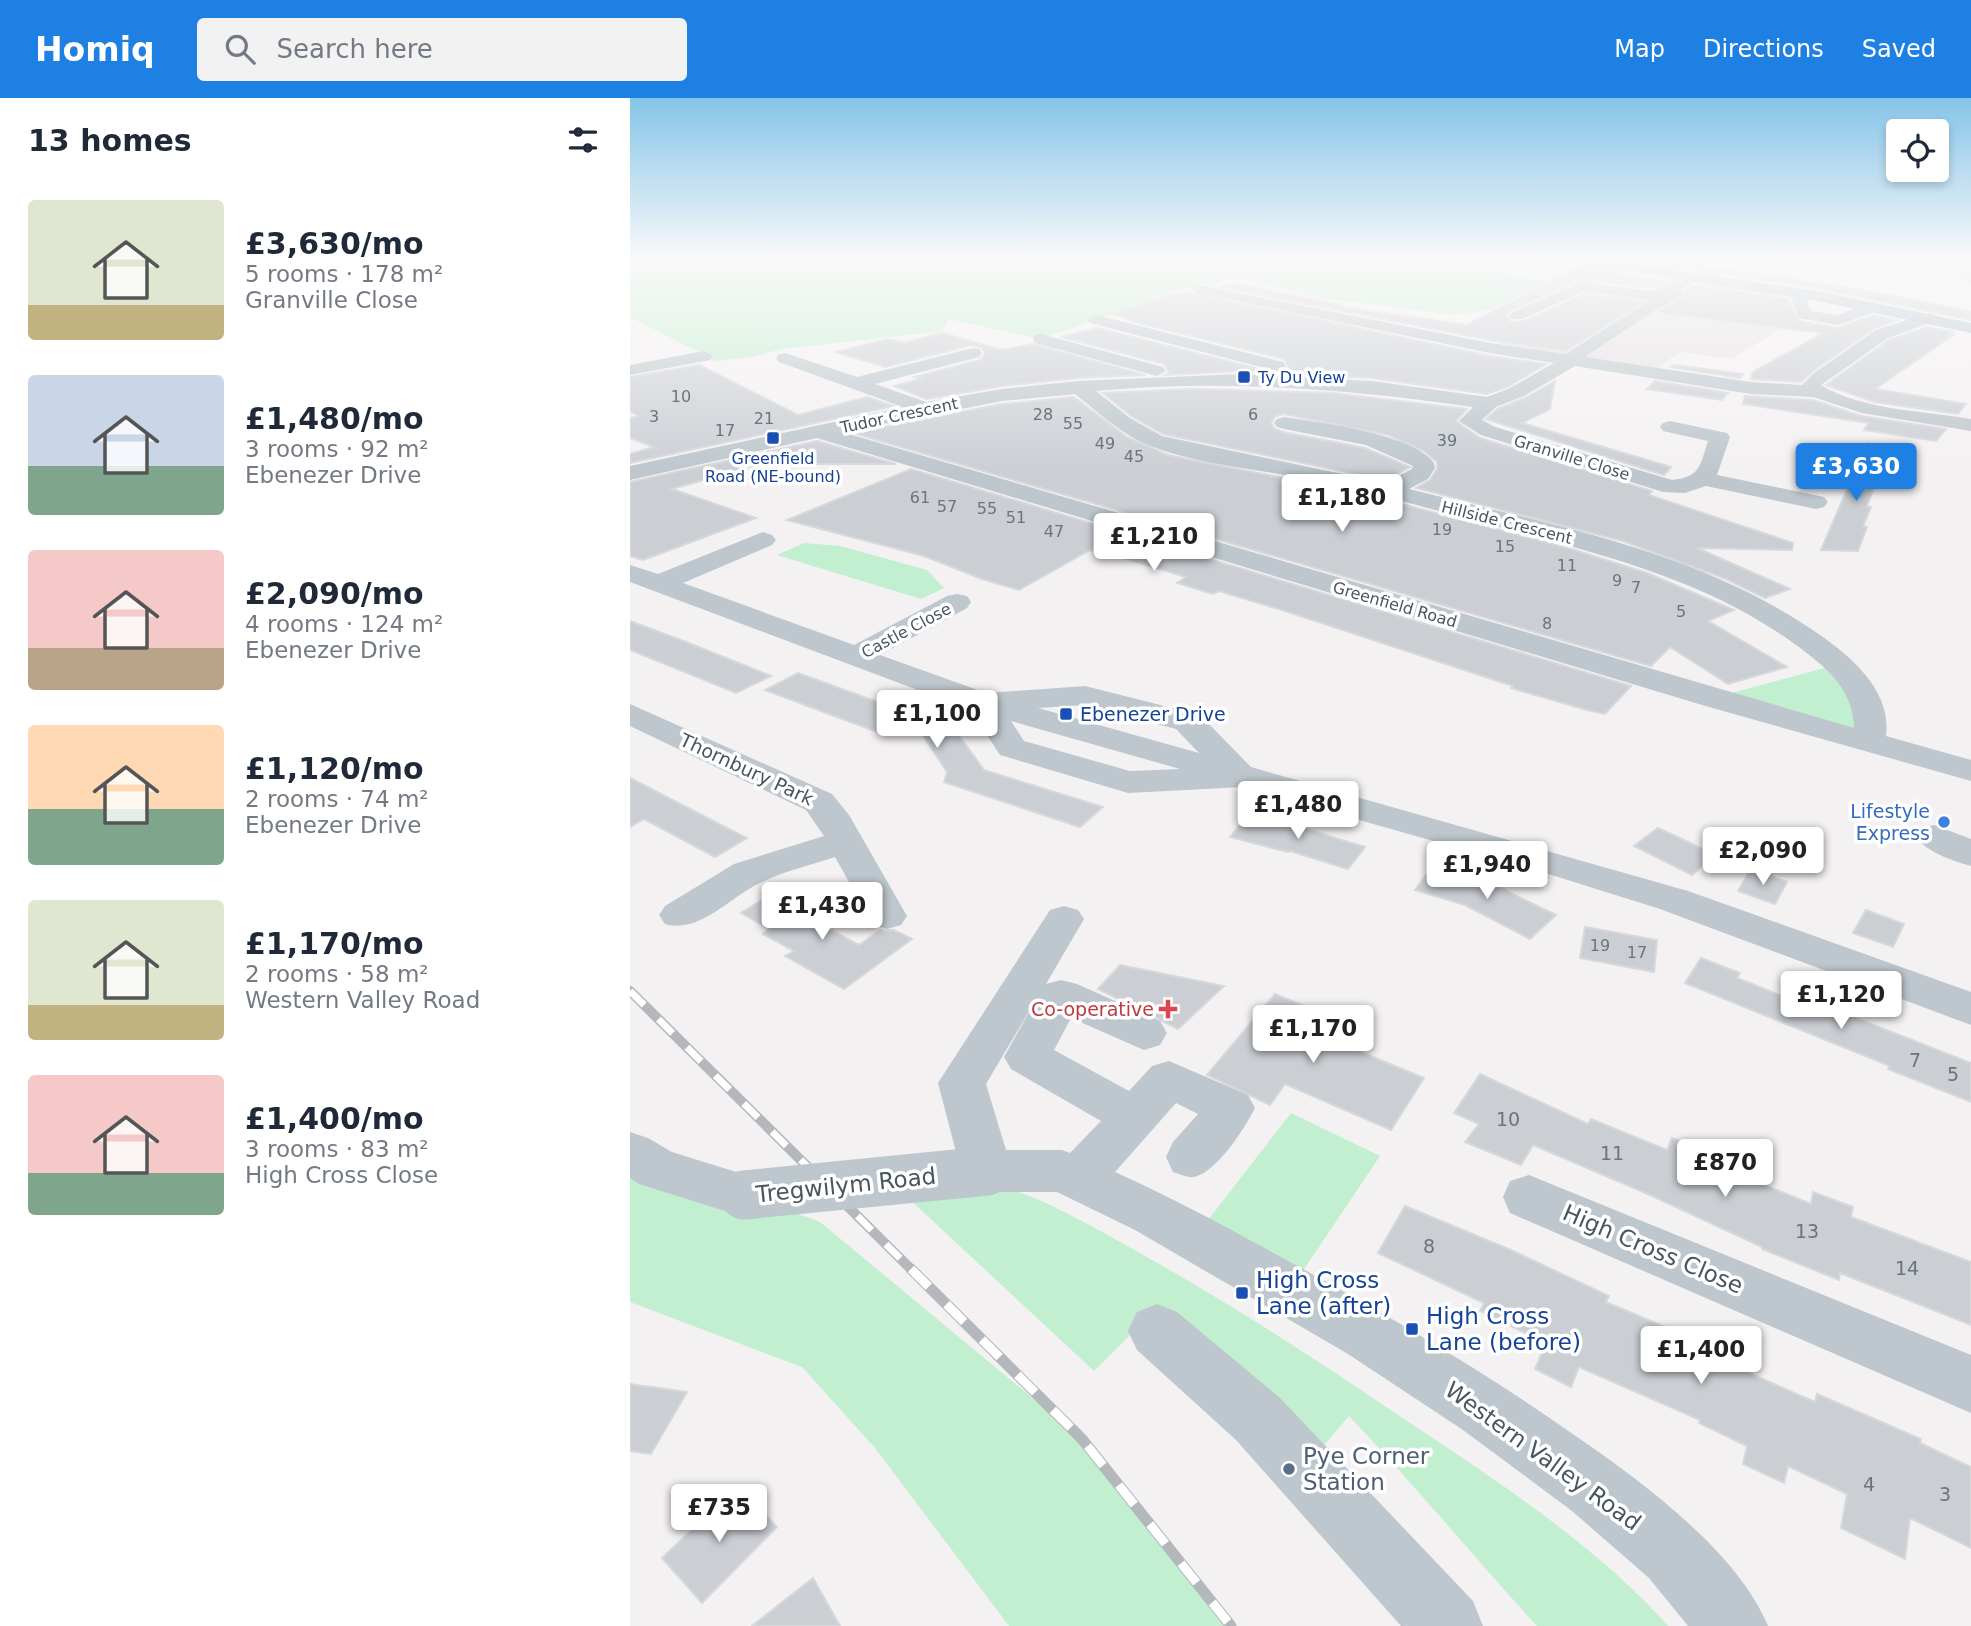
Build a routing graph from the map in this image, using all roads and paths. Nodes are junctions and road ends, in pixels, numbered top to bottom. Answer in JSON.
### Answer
{"nodes":[{"id":1,"x":1133,"y":329,"type":"edge"},
{"id":2,"x":1389,"y":329,"type":"edge"},
{"id":3,"x":1617,"y":329,"type":"edge"},
{"id":4,"x":1896,"y":329,"type":"edge"},
{"id":5,"x":1041,"y":339,"type":"dead end"},
{"id":6,"x":973,"y":353,"type":"dead end"},
{"id":7,"x":704,"y":356,"type":"dead end"},
{"id":8,"x":785,"y":358,"type":"dead end"},
{"id":9,"x":1570,"y":361,"type":"junction"},
{"id":10,"x":634,"y":366,"type":"edge"},
{"id":11,"x":1172,"y":381,"type":"junction"},
{"id":12,"x":858,"y":383,"type":"junction"},
{"id":13,"x":1323,"y":383,"type":"junction"},
{"id":14,"x":1078,"y":387,"type":"junction"},
{"id":15,"x":1814,"y":391,"type":"junction"},
{"id":16,"x":1489,"y":403,"type":"junction"},
{"id":17,"x":925,"y":408,"type":"junction"},
{"id":18,"x":1284,"y":423,"type":"dead end"},
{"id":19,"x":1971,"y":425,"type":"edge"},
{"id":20,"x":1670,"y":427,"type":"dead end"},
{"id":21,"x":819,"y":432,"type":"junction"},
{"id":22,"x":630,"y":473,"type":"edge"},
{"id":23,"x":1704,"y":479,"type":"junction"},
{"id":24,"x":1388,"y":491,"type":"junction"},
{"id":25,"x":1816,"y":502,"type":"dead end"},
{"id":26,"x":763,"y":540,"type":"dead end"},
{"id":27,"x":644,"y":578,"type":"edge"},
{"id":28,"x":957,"y":602,"type":"dead end"},
{"id":29,"x":854,"y":657,"type":"junction"},
{"id":30,"x":630,"y":714,"type":"edge"},
{"id":31,"x":1868,"y":742,"type":"junction"},
{"id":32,"x":1971,"y":771,"type":"edge"},
{"id":33,"x":1934,"y":836,"type":"dead end"},
{"id":34,"x":846,"y":841,"type":"junction"},
{"id":35,"x":1971,"y":853,"type":"edge"},
{"id":36,"x":679,"y":915,"type":"dead end"},
{"id":37,"x":887,"y":916,"type":"dead end"},
{"id":38,"x":1064,"y":919,"type":"dead end"},
{"id":39,"x":1971,"y":1009,"type":"edge"},
{"id":40,"x":1144,"y":1033,"type":"dead end"},
{"id":41,"x":1134,"y":1116,"type":"junction"},
{"id":42,"x":630,"y":1152,"type":"edge"},
{"id":43,"x":1191,"y":1157,"type":"dead end"},
{"id":44,"x":987,"y":1171,"type":"junction"},
{"id":45,"x":1078,"y":1178,"type":"junction"},
{"id":46,"x":1529,"y":1197,"type":"dead end"},
{"id":47,"x":1157,"y":1331,"type":"dead end"},
{"id":48,"x":1971,"y":1384,"type":"edge"},
{"id":49,"x":1448,"y":1626,"type":"edge"},
{"id":50,"x":1733,"y":1626,"type":"edge"}],
"edges":[{"from":1,"to":13,"type":"street"},
{"from":2,"to":9,"type":"street"},
{"from":3,"to":9,"type":"street","name":"Tudor Crescent"},
{"from":4,"to":15,"type":"street"},
{"from":5,"to":11,"type":"street","name":"Tudor Crescent"},
{"from":6,"to":12,"type":"street"},
{"from":7,"to":10,"type":"street"},
{"from":8,"to":12,"type":"street"},
{"from":9,"to":15,"type":"street"},
{"from":9,"to":16,"type":"street","name":"Tudor Crescent"},
{"from":11,"to":13,"type":"street","name":"Tudor Crescent"},
{"from":11,"to":14,"type":"street","name":"Tudor Crescent"},
{"from":12,"to":17,"type":"street"},
{"from":13,"to":16,"type":"street","name":"Tudor Crescent"},
{"from":14,"to":17,"type":"street","name":"Tudor Crescent"},
{"from":14,"to":24,"type":"street","name":"Hillside Crescent"},
{"from":15,"to":19,"type":"street"},
{"from":16,"to":23,"type":"street","name":"Granville Close"},
{"from":17,"to":21,"type":"street","name":"Tudor Crescent"},
{"from":18,"to":24,"type":"street"},
{"from":20,"to":23,"type":"street"},
{"from":21,"to":22,"type":"street","name":"Tudor Crescent"},
{"from":21,"to":31,"type":"street","name":"Greenfield Road"},
{"from":23,"to":25,"type":"street","name":"Granville Close"},
{"from":24,"to":31,"type":"street","name":"Hillside Crescent"},
{"from":26,"to":27,"type":"street"},
{"from":27,"to":29,"type":"street"},
{"from":28,"to":29,"type":"street","name":"Castle Close"},
{"from":29,"to":39,"type":"street"},
{"from":30,"to":34,"type":"street","name":"Thornbury Park"},
{"from":31,"to":32,"type":"street","name":"Greenfield Road"},
{"from":33,"to":35,"type":"street"},
{"from":34,"to":36,"type":"street"},
{"from":34,"to":37,"type":"street","name":"Thornbury Park"},
{"from":38,"to":44,"type":"street"},
{"from":40,"to":41,"type":"street"},
{"from":41,"to":43,"type":"street"},
{"from":41,"to":45,"type":"street"},
{"from":42,"to":44,"type":"street","name":"Tregwilym Road","bridge":true},
{"from":44,"to":45,"type":"street","name":"Western Valley Road"},
{"from":45,"to":50,"type":"street","name":"Western Valley Road"},
{"from":46,"to":48,"type":"street","name":"High Cross Close"},
{"from":47,"to":49,"type":"street"}]}
